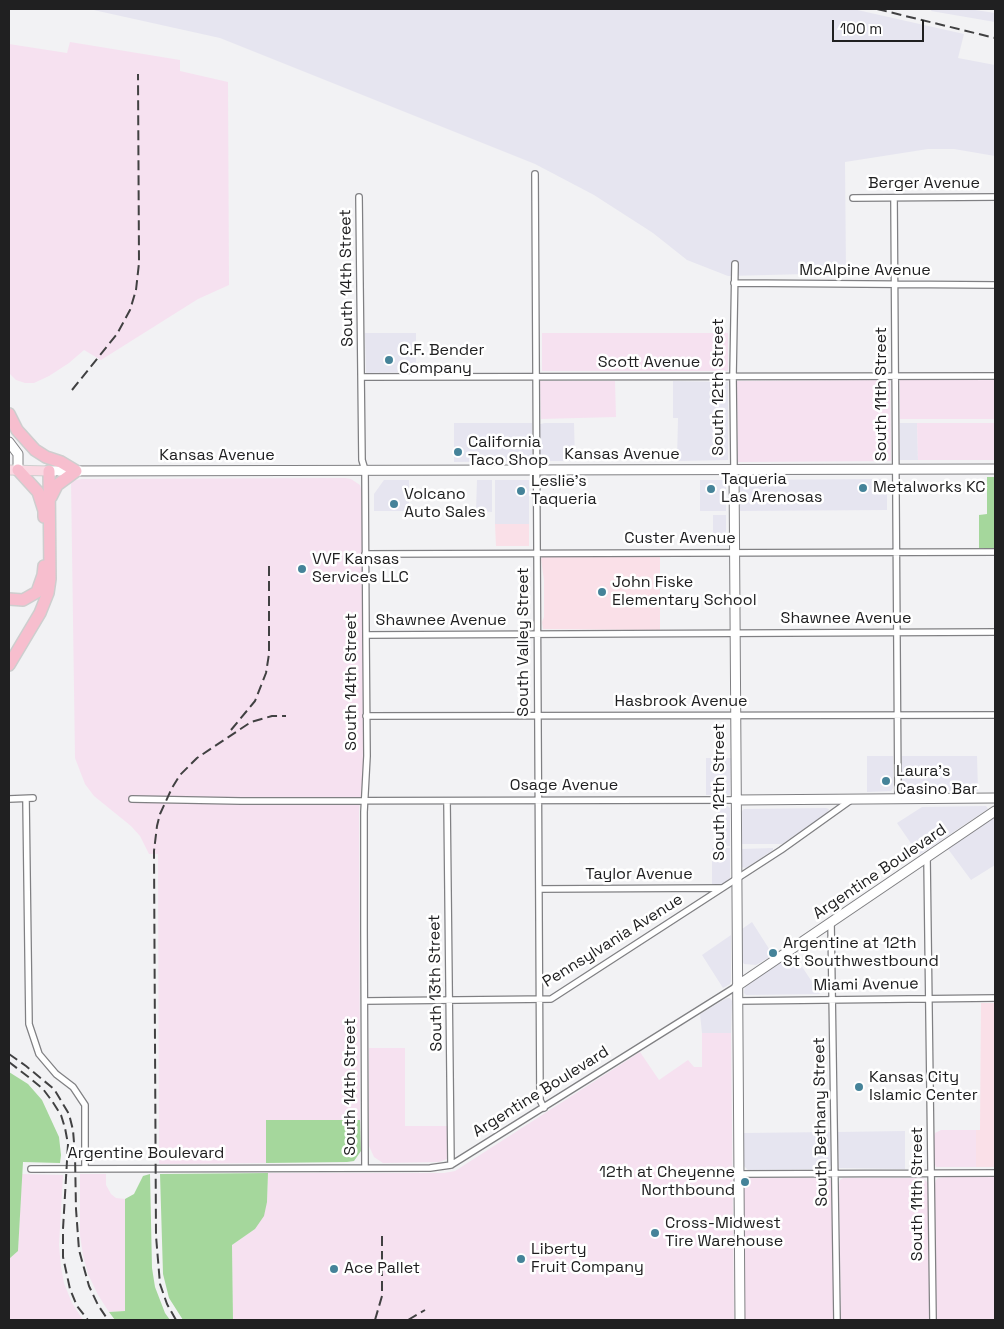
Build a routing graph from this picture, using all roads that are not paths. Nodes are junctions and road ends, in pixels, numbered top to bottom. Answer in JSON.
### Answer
{"nodes":[{"id":1,"x":535,"y":174,"type":"dead end"},
{"id":2,"x":359,"y":197,"type":"dead end"},
{"id":3,"x":995,"y":197,"type":"edge"},
{"id":4,"x":853,"y":198,"type":"dead end"},
{"id":5,"x":894,"y":198,"type":"junction"},
{"id":6,"x":735,"y":264,"type":"dead end"},
{"id":7,"x":734,"y":283,"type":"junction"},
{"id":8,"x":894,"y":285,"type":"junction"},
{"id":9,"x":995,"y":285,"type":"edge"},
{"id":10,"x":733,"y":376,"type":"junction"},
{"id":11,"x":896,"y":376,"type":"junction"},
{"id":12,"x":995,"y":376,"type":"edge"},
{"id":13,"x":362,"y":377,"type":"junction"},
{"id":14,"x":536,"y":377,"type":"junction"},
{"id":15,"x":10,"y":417,"type":"edge"},
{"id":16,"x":9,"y":442,"type":"edge"},
{"id":17,"x":995,"y":468,"type":"edge"},
{"id":18,"x":896,"y":469,"type":"junction"},
{"id":19,"x":13,"y":470,"type":"edge"},
{"id":20,"x":365,"y":470,"type":"junction"},
{"id":21,"x":536,"y":470,"type":"junction"},
{"id":22,"x":734,"y":470,"type":"junction"},
{"id":23,"x":49,"y":471,"type":"junction"},
{"id":24,"x":76,"y":471,"type":"junction"},
{"id":25,"x":50,"y":501,"type":"junction"},
{"id":26,"x":896,"y":552,"type":"junction"},
{"id":27,"x":995,"y":552,"type":"edge"},
{"id":28,"x":537,"y":553,"type":"junction"},
{"id":29,"x":733,"y":553,"type":"junction"},
{"id":30,"x":365,"y":554,"type":"junction"},
{"id":31,"x":9,"y":599,"type":"edge"},
{"id":32,"x":896,"y":632,"type":"junction"},
{"id":33,"x":995,"y":632,"type":"edge"},
{"id":34,"x":734,"y":633,"type":"junction"},
{"id":35,"x":538,"y":634,"type":"junction"},
{"id":36,"x":366,"y":635,"type":"junction"},
{"id":37,"x":9,"y":665,"type":"edge"},
{"id":38,"x":898,"y":715,"type":"junction"},
{"id":39,"x":995,"y":715,"type":"edge"},
{"id":40,"x":366,"y":716,"type":"junction"},
{"id":41,"x":538,"y":716,"type":"junction"},
{"id":42,"x":735,"y":716,"type":"junction"},
{"id":43,"x":33,"y":798,"type":"dead end"},
{"id":44,"x":995,"y":798,"type":"edge"},
{"id":45,"x":9,"y":799,"type":"edge"},
{"id":46,"x":26,"y":799,"type":"junction"},
{"id":47,"x":132,"y":799,"type":"dead end"},
{"id":48,"x":898,"y":799,"type":"junction"},
{"id":49,"x":365,"y":800,"type":"junction"},
{"id":50,"x":735,"y":800,"type":"junction"},
{"id":51,"x":850,"y":800,"type":"junction"},
{"id":52,"x":447,"y":801,"type":"junction"},
{"id":53,"x":539,"y":801,"type":"junction"},
{"id":54,"x":995,"y":811,"type":"edge"},
{"id":55,"x":928,"y":858,"type":"junction"},
{"id":56,"x":736,"y":879,"type":"junction"},
{"id":57,"x":540,"y":888,"type":"junction"},
{"id":58,"x":721,"y":888,"type":"junction"},
{"id":59,"x":831,"y":922,"type":"junction"},
{"id":60,"x":737,"y":986,"type":"junction"},
{"id":61,"x":930,"y":998,"type":"junction"},
{"id":62,"x":995,"y":998,"type":"edge"},
{"id":63,"x":832,"y":999,"type":"junction"},
{"id":64,"x":541,"y":1000,"type":"junction"},
{"id":65,"x":364,"y":1001,"type":"junction"},
{"id":66,"x":450,"y":1001,"type":"junction"},
{"id":67,"x":737,"y":1001,"type":"junction"},
{"id":68,"x":544,"y":1108,"type":"junction"},
{"id":69,"x":452,"y":1166,"type":"junction"},
{"id":70,"x":365,"y":1167,"type":"junction"},
{"id":71,"x":31,"y":1169,"type":"dead end"},
{"id":72,"x":86,"y":1169,"type":"junction"},
{"id":73,"x":995,"y":1173,"type":"edge"},
{"id":74,"x":739,"y":1174,"type":"junction"},
{"id":75,"x":835,"y":1174,"type":"junction"},
{"id":76,"x":932,"y":1174,"type":"junction"},
{"id":77,"x":740,"y":1320,"type":"edge"},
{"id":78,"x":838,"y":1320,"type":"edge"},
{"id":79,"x":933,"y":1320,"type":"edge"}],
"edges":[{"from":1,"to":14,"type":"street","name":"South Valley Street"},
{"from":2,"to":13,"type":"street","name":"South 14th Street"},
{"from":3,"to":5,"type":"street","name":"Berger Avenue"},
{"from":4,"to":5,"type":"street","name":"Berger Avenue"},
{"from":5,"to":8,"type":"street","name":"South 11th Street"},
{"from":6,"to":7,"type":"street","name":"South 12th Street"},
{"from":7,"to":8,"type":"street","name":"McAlpine Avenue"},
{"from":7,"to":10,"type":"street","name":"South 12th Street"},
{"from":8,"to":9,"type":"street","name":"McAlpine Avenue"},
{"from":8,"to":11,"type":"street","name":"South 11th Street"},
{"from":10,"to":11,"type":"street","name":"Scott Avenue"},
{"from":10,"to":14,"type":"street","name":"Scott Avenue"},
{"from":10,"to":22,"type":"street","name":"South 12th Street"},
{"from":11,"to":12,"type":"street","name":"Scott Avenue"},
{"from":11,"to":18,"type":"street","name":"South 11th Street"},
{"from":13,"to":14,"type":"street","name":"Scott Avenue"},
{"from":13,"to":20,"type":"street","name":"South 14th Street"},
{"from":14,"to":21,"type":"street","name":"South Valley Street"},
{"from":15,"to":24,"type":"highway"},
{"from":16,"to":19,"type":"street"},
{"from":17,"to":18,"type":"street","name":"Kansas Avenue"},
{"from":18,"to":22,"type":"street","name":"Kansas Avenue"},
{"from":18,"to":26,"type":"street","name":"South 11th Street"},
{"from":19,"to":23,"type":"main road","name":"Kansas Avenue"},
{"from":19,"to":31,"type":"highway"},
{"from":20,"to":21,"type":"street","name":"Kansas Avenue"},
{"from":20,"to":24,"type":"street","name":"Kansas Avenue"},
{"from":20,"to":30,"type":"street","name":"South 14th Street"},
{"from":21,"to":22,"type":"street","name":"Kansas Avenue"},
{"from":21,"to":28,"type":"street","name":"South Valley Street"},
{"from":22,"to":29,"type":"street","name":"South 12th Street"},
{"from":23,"to":24,"type":"street","name":"Kansas Avenue"},
{"from":23,"to":25,"type":"highway"},
{"from":24,"to":25,"type":"highway"},
{"from":25,"to":37,"type":"highway"},
{"from":26,"to":27,"type":"street","name":"Custer Avenue"},
{"from":26,"to":29,"type":"street","name":"Custer Avenue"},
{"from":26,"to":32,"type":"street","name":"South 11th Street"},
{"from":28,"to":29,"type":"street","name":"Custer Avenue"},
{"from":28,"to":30,"type":"street","name":"Custer Avenue"},
{"from":28,"to":35,"type":"street","name":"South Valley Street"},
{"from":29,"to":34,"type":"street","name":"South 12th Street"},
{"from":30,"to":36,"type":"street","name":"South 14th Street"},
{"from":32,"to":33,"type":"street","name":"Shawnee Avenue"},
{"from":32,"to":34,"type":"street","name":"Shawnee Avenue"},
{"from":32,"to":38,"type":"street","name":"South 11th Street"},
{"from":34,"to":35,"type":"street","name":"Shawnee Avenue"},
{"from":34,"to":42,"type":"street","name":"South 12th Street"},
{"from":35,"to":36,"type":"street","name":"Shawnee Avenue"},
{"from":35,"to":41,"type":"street","name":"South Valley Street"},
{"from":36,"to":40,"type":"street","name":"South 14th Street"},
{"from":38,"to":39,"type":"street","name":"Hasbrook Avenue"},
{"from":38,"to":42,"type":"street","name":"Hasbrook Avenue"},
{"from":38,"to":48,"type":"street","name":"South 11th Street"},
{"from":40,"to":41,"type":"street","name":"Hasbrook Avenue"},
{"from":40,"to":49,"type":"street","name":"South 14th Street"},
{"from":41,"to":42,"type":"street","name":"Hasbrook Avenue"},
{"from":41,"to":53,"type":"street","name":"South Valley Street"},
{"from":42,"to":50,"type":"street","name":"South 12th Street"},
{"from":43,"to":46,"type":"street"},
{"from":44,"to":48,"type":"street","name":"Osage Avenue"},
{"from":45,"to":46,"type":"street"},
{"from":46,"to":72,"type":"street"},
{"from":47,"to":49,"type":"street","name":"Osage Avenue"},
{"from":48,"to":51,"type":"street","name":"Osage Avenue"},
{"from":49,"to":52,"type":"street","name":"Osage Avenue"},
{"from":49,"to":65,"type":"street","name":"South 14th Street"},
{"from":50,"to":51,"type":"street","name":"Osage Avenue"},
{"from":50,"to":53,"type":"street","name":"Osage Avenue"},
{"from":50,"to":56,"type":"street","name":"South 12th Street"},
{"from":51,"to":56,"type":"street"},
{"from":52,"to":53,"type":"street","name":"Osage Avenue"},
{"from":52,"to":66,"type":"street","name":"South 13th Street"},
{"from":53,"to":57,"type":"street","name":"South Valley Street"},
{"from":54,"to":55,"type":"street","name":"Argentine Boulevard"},
{"from":55,"to":59,"type":"street","name":"Argentine Boulevard"},
{"from":55,"to":61,"type":"street","name":"South 11th Street"},
{"from":56,"to":58,"type":"street"},
{"from":56,"to":60,"type":"street","name":"South 12th Street"},
{"from":57,"to":58,"type":"street","name":"Taylor Avenue"},
{"from":57,"to":64,"type":"street","name":"South Valley Street"},
{"from":58,"to":64,"type":"street","name":"Pennsylvania Avenue"},
{"from":59,"to":60,"type":"street","name":"Argentine Boulevard"},
{"from":59,"to":63,"type":"street","name":"South Bethany Street"},
{"from":60,"to":67,"type":"street","name":"South 12th Street"},
{"from":60,"to":68,"type":"street","name":"Argentine Boulevard"},
{"from":61,"to":62,"type":"street","name":"Miami Avenue"},
{"from":61,"to":63,"type":"street","name":"Miami Avenue"},
{"from":61,"to":76,"type":"street","name":"South 11th Street"},
{"from":63,"to":67,"type":"street","name":"Miami Avenue"},
{"from":63,"to":75,"type":"street","name":"South Bethany Street"},
{"from":64,"to":66,"type":"street","name":"Pennsylvania Avenue"},
{"from":64,"to":68,"type":"street","name":"South Valley Street"},
{"from":65,"to":66,"type":"street","name":"Pennsylvania Avenue"},
{"from":65,"to":70,"type":"street","name":"South 14th Street"},
{"from":66,"to":69,"type":"street","name":"South 13th Street"},
{"from":67,"to":74,"type":"street","name":"South 12th Street"},
{"from":68,"to":69,"type":"street","name":"Argentine Boulevard"},
{"from":69,"to":70,"type":"street","name":"Argentine Boulevard"},
{"from":70,"to":72,"type":"street","name":"Argentine Boulevard"},
{"from":71,"to":72,"type":"street","name":"Argentine Boulevard"},
{"from":73,"to":76,"type":"street"},
{"from":74,"to":75,"type":"street"},
{"from":74,"to":77,"type":"street","name":"South 12th Street"},
{"from":75,"to":76,"type":"street"},
{"from":75,"to":78,"type":"street","name":"South Bethany Street"},
{"from":76,"to":79,"type":"street","name":"South 11th Street"}]}
